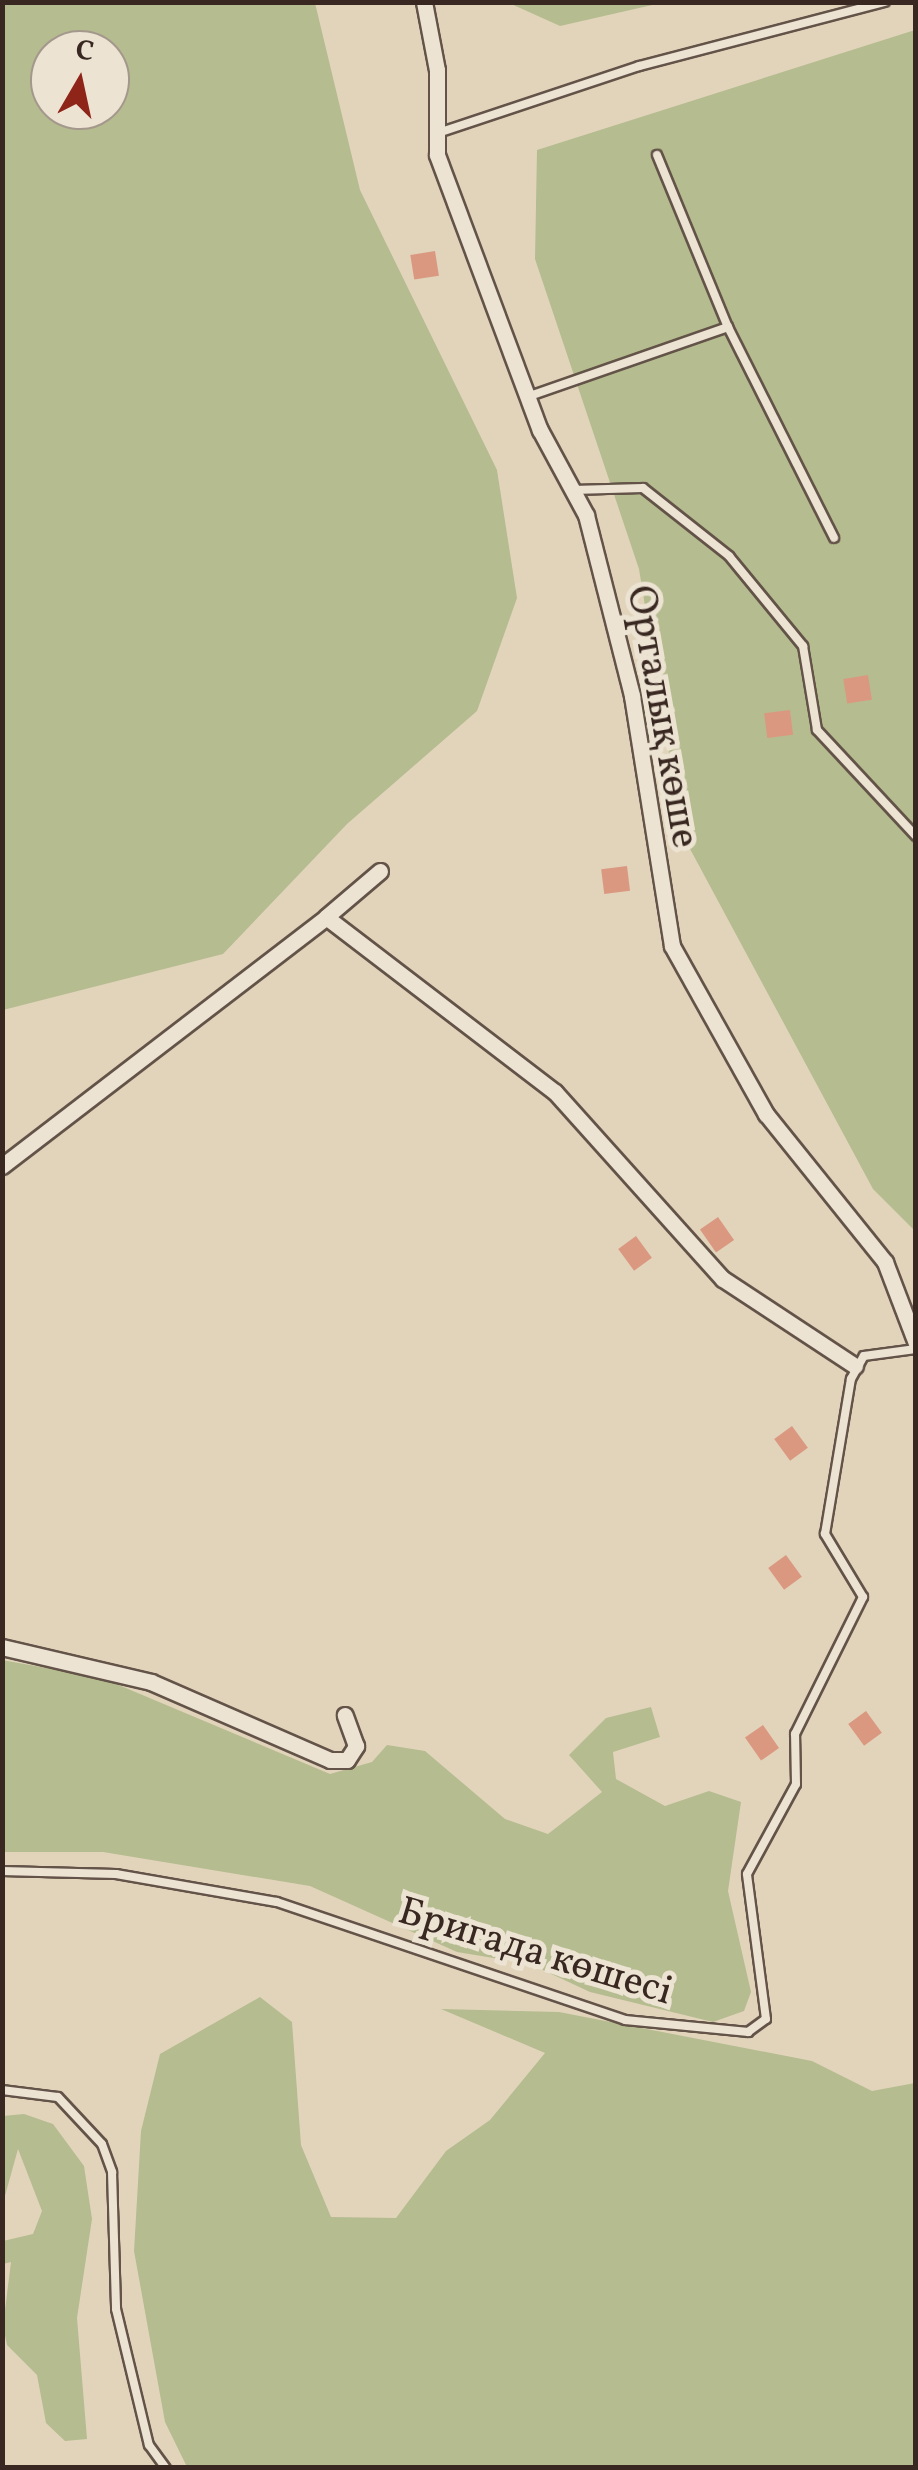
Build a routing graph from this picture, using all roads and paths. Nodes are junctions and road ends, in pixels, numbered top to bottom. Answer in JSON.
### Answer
{"nodes":[{"id":1,"x":424,"y":2,"type":"edge"},
{"id":2,"x":884,"y":2,"type":"edge"},
{"id":3,"x":436,"y":134,"type":"junction"},
{"id":4,"x":657,"y":155,"type":"dead end"},
{"id":5,"x":728,"y":328,"type":"junction"},
{"id":6,"x":527,"y":397,"type":"junction"},
{"id":7,"x":574,"y":490,"type":"junction"},
{"id":8,"x":834,"y":538,"type":"dead end"},
{"id":9,"x":916,"y":836,"type":"edge"},
{"id":10,"x":380,"y":871,"type":"dead end"},
{"id":11,"x":326,"y":917,"type":"junction"},
{"id":12,"x":4,"y":1163,"type":"edge"},
{"id":13,"x":916,"y":1346,"type":"edge"},
{"id":14,"x":856,"y":1366,"type":"junction"},
{"id":15,"x":2,"y":1646,"type":"edge"},
{"id":16,"x":344,"y":1715,"type":"dead end"},
{"id":17,"x":2,"y":1871,"type":"edge"},
{"id":18,"x":2,"y":2090,"type":"edge"},
{"id":19,"x":166,"y":2468,"type":"edge"}],
"edges":[{"from":1,"to":3,"type":"street","name":"Орталық көше"},
{"from":2,"to":3,"type":"lane"},
{"from":3,"to":6,"type":"street","name":"Орталық көше"},
{"from":4,"to":5,"type":"lane"},
{"from":5,"to":6,"type":"lane"},
{"from":5,"to":8,"type":"lane"},
{"from":6,"to":7,"type":"street","name":"Орталық көше"},
{"from":7,"to":9,"type":"lane"},
{"from":7,"to":13,"type":"street","name":"Орталық көше"},
{"from":10,"to":11,"type":"street"},
{"from":11,"to":12,"type":"street"},
{"from":11,"to":14,"type":"street"},
{"from":13,"to":14,"type":"lane"},
{"from":14,"to":17,"type":"lane","name":"Бригада көшесі"},
{"from":15,"to":16,"type":"street"},
{"from":18,"to":19,"type":"lane"}]}
